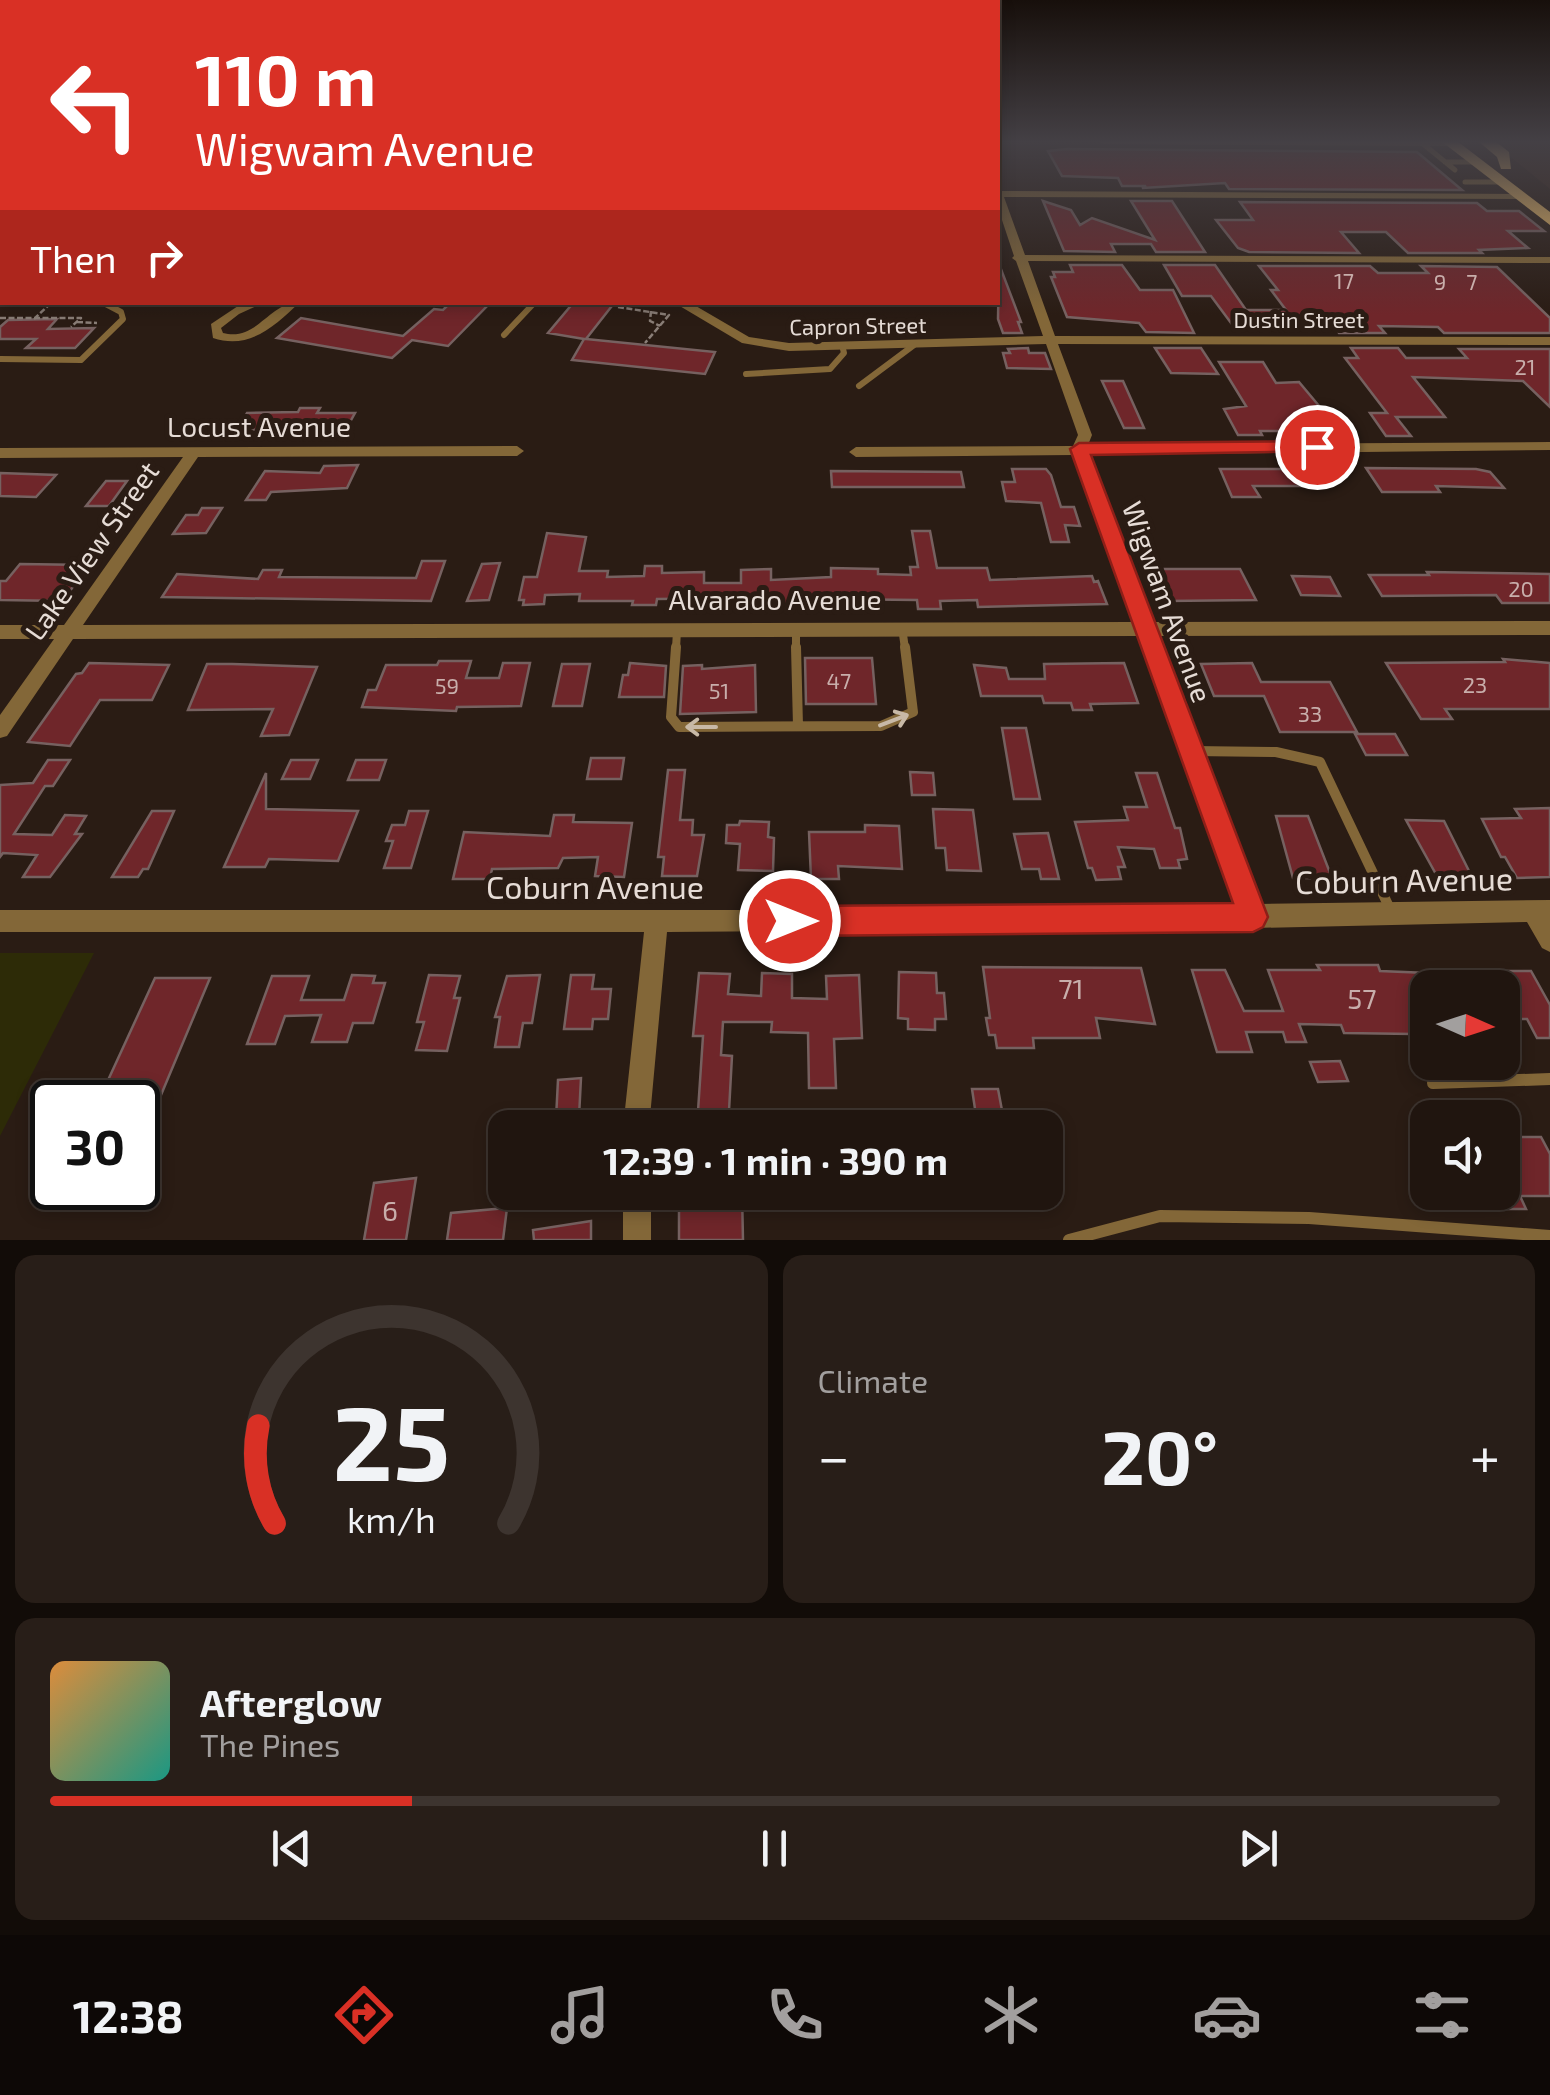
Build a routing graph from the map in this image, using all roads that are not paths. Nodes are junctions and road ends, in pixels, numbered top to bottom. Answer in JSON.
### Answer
{"nodes":[{"id":1,"x":1522,"y":199,"type":"edge"},
{"id":2,"x":1000,"y":201,"type":"edge"},
{"id":3,"x":1550,"y":220,"type":"edge"},
{"id":4,"x":1018,"y":258,"type":"junction"},
{"id":5,"x":1550,"y":260,"type":"edge"},
{"id":6,"x":107,"y":305,"type":"edge"},
{"id":7,"x":243,"y":305,"type":"edge"},
{"id":8,"x":290,"y":305,"type":"edge"},
{"id":9,"x":532,"y":305,"type":"edge"},
{"id":10,"x":685,"y":305,"type":"edge"},
{"id":11,"x":504,"y":334,"type":"dead end"},
{"id":12,"x":1048,"y":340,"type":"junction"},
{"id":13,"x":1550,"y":341,"type":"edge"},
{"id":14,"x":842,"y":345,"type":"junction"},
{"id":15,"x":914,"y":345,"type":"junction"},
{"id":16,"x":0,"y":359,"type":"edge"},
{"id":17,"x":746,"y":374,"type":"dead end"},
{"id":18,"x":859,"y":386,"type":"dead end"},
{"id":19,"x":1550,"y":446,"type":"edge"},
{"id":20,"x":1079,"y":449,"type":"junction"},
{"id":21,"x":518,"y":451,"type":"dead end"},
{"id":22,"x":194,"y":452,"type":"junction"},
{"id":23,"x":856,"y":452,"type":"dead end"},
{"id":24,"x":0,"y":453,"type":"edge"},
{"id":25,"x":902,"y":627,"type":"junction"},
{"id":26,"x":677,"y":628,"type":"junction"},
{"id":27,"x":796,"y":628,"type":"junction"},
{"id":28,"x":1550,"y":628,"type":"edge"},
{"id":29,"x":1144,"y":630,"type":"junction"},
{"id":30,"x":0,"y":632,"type":"edge"},
{"id":31,"x":70,"y":632,"type":"junction"},
{"id":32,"x":798,"y":726,"type":"junction"},
{"id":33,"x":0,"y":730,"type":"edge"},
{"id":34,"x":1189,"y":751,"type":"junction"},
{"id":35,"x":1542,"y":911,"type":"edge"},
{"id":36,"x":1392,"y":912,"type":"junction"},
{"id":37,"x":1253,"y":917,"type":"junction"},
{"id":38,"x":656,"y":920,"type":"junction"},
{"id":39,"x":0,"y":921,"type":"edge"},
{"id":40,"x":1550,"y":940,"type":"edge"},
{"id":41,"x":1550,"y":1079,"type":"edge"},
{"id":42,"x":1433,"y":1083,"type":"dead end"},
{"id":43,"x":638,"y":1110,"type":"edge"},
{"id":44,"x":637,"y":1210,"type":"edge"},
{"id":45,"x":1550,"y":1236,"type":"edge"},
{"id":46,"x":637,"y":1240,"type":"edge"},
{"id":47,"x":1069,"y":1240,"type":"edge"}],
"edges":[{"from":1,"to":3,"type":"highway"},
{"from":2,"to":4,"type":"street","name":"Wigwam Avenue"},
{"from":4,"to":5,"type":"street"},
{"from":4,"to":12,"type":"street","name":"Wigwam Avenue"},
{"from":6,"to":16,"type":"lane"},
{"from":7,"to":8,"type":"street"},
{"from":9,"to":11,"type":"lane"},
{"from":10,"to":14,"type":"street","name":"Capron Street"},
{"from":12,"to":13,"type":"street","name":"Dustin Street"},
{"from":12,"to":15,"type":"street","name":"Capron Street"},
{"from":12,"to":20,"type":"street","name":"Wigwam Avenue"},
{"from":14,"to":15,"type":"street","name":"Capron Street"},
{"from":14,"to":17,"type":"lane"},
{"from":15,"to":18,"type":"lane"},
{"from":19,"to":20,"type":"street"},
{"from":20,"to":23,"type":"street"},
{"from":20,"to":29,"type":"street","name":"Wigwam Avenue"},
{"from":21,"to":22,"type":"street","name":"Locust Avenue"},
{"from":22,"to":24,"type":"street","name":"Locust Avenue"},
{"from":22,"to":31,"type":"street","name":"Lake View Street"},
{"from":25,"to":27,"type":"street","name":"Alvarado Avenue"},
{"from":25,"to":29,"type":"street","name":"Alvarado Avenue"},
{"from":32,"to":25,"type":"lane","one_way":true},
{"from":26,"to":27,"type":"street","name":"Alvarado Avenue"},
{"from":26,"to":31,"type":"street","name":"Alvarado Avenue"},
{"from":32,"to":26,"type":"lane","one_way":true},
{"from":27,"to":32,"type":"lane"},
{"from":28,"to":29,"type":"street","name":"Alvarado Avenue"},
{"from":29,"to":34,"type":"street","name":"Wigwam Avenue"},
{"from":30,"to":31,"type":"street","name":"Alvarado Avenue"},
{"from":31,"to":33,"type":"street","name":"Lake View Street"},
{"from":34,"to":36,"type":"lane"},
{"from":34,"to":37,"type":"street","name":"Wigwam Avenue"},
{"from":35,"to":36,"type":"street","name":"Coburn Avenue"},
{"from":35,"to":40,"type":"street"},
{"from":36,"to":37,"type":"street","name":"Coburn Avenue"},
{"from":37,"to":38,"type":"street","name":"Coburn Avenue"},
{"from":38,"to":39,"type":"street","name":"Coburn Avenue"},
{"from":38,"to":43,"type":"street"},
{"from":41,"to":42,"type":"lane"},
{"from":44,"to":46,"type":"street"},
{"from":45,"to":47,"type":"lane"}]}
